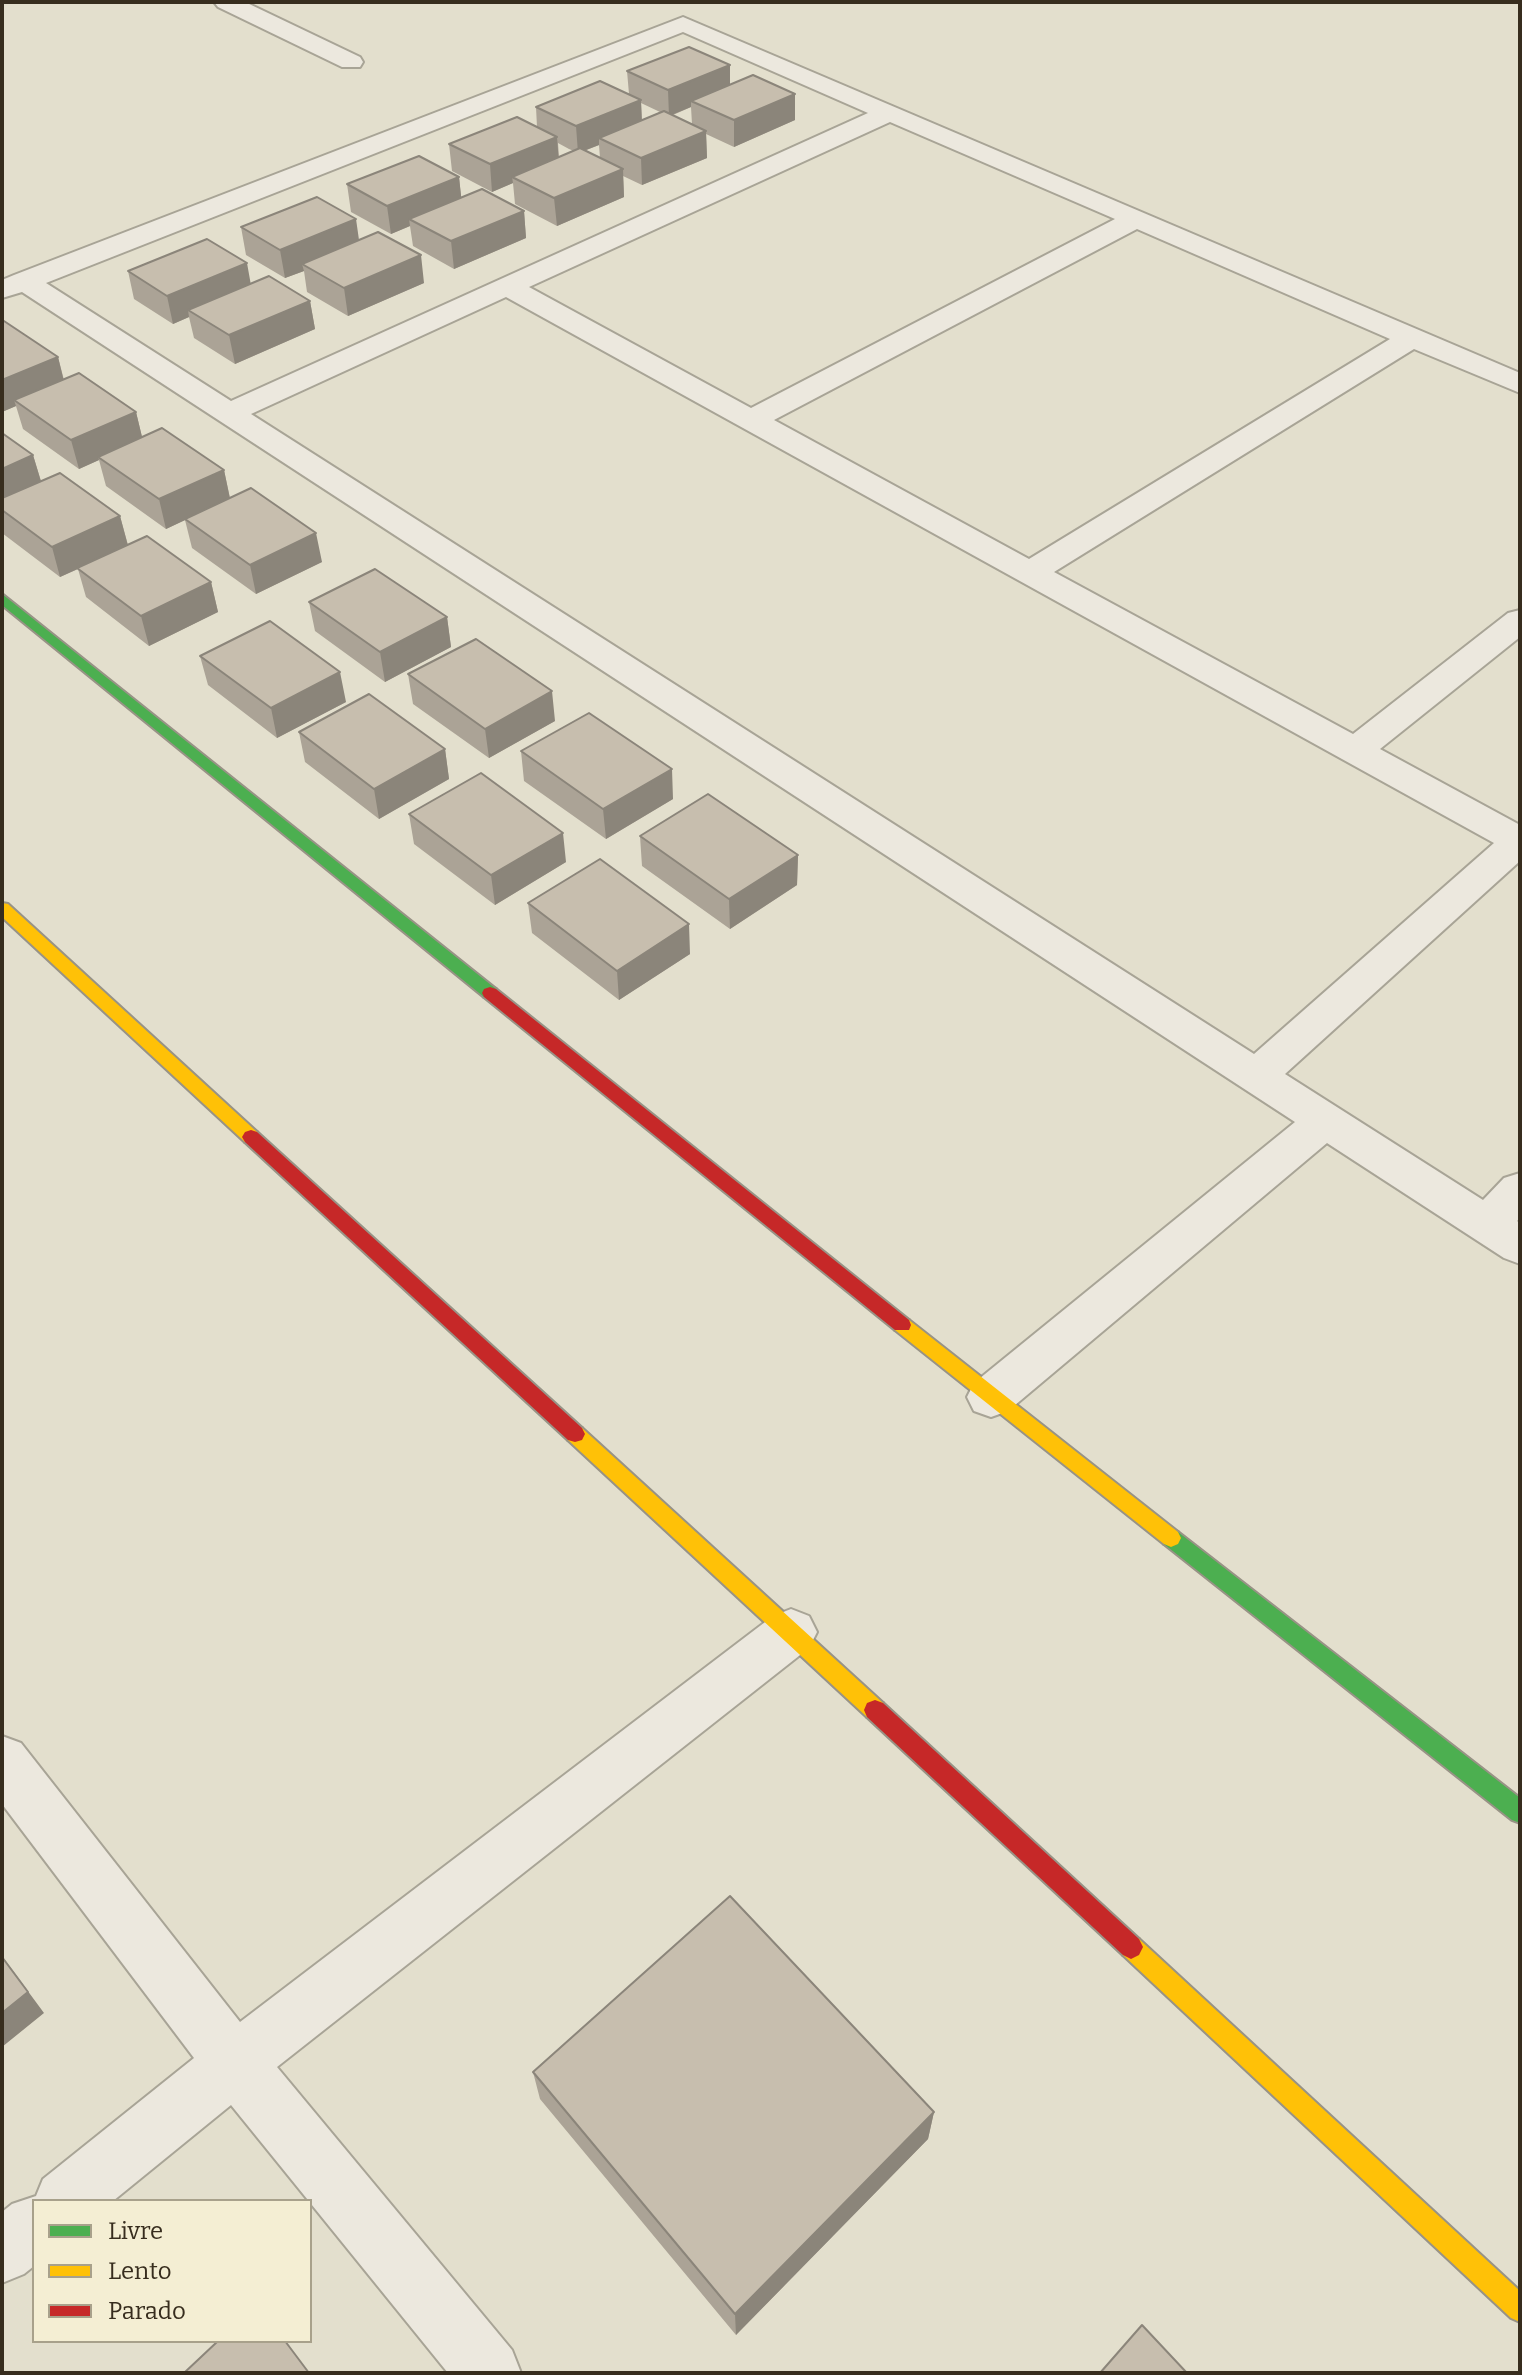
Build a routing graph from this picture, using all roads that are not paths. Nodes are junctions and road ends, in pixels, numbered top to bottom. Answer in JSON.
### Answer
{"nodes":[{"id":1,"x":226,"y":2,"type":"edge"},
{"id":2,"x":351,"y":62,"type":"dead end"},
{"id":3,"x":889,"y":113,"type":"junction"},
{"id":4,"x":1136,"y":219,"type":"junction"},
{"id":5,"x":13,"y":286,"type":"edge"},
{"id":6,"x":508,"y":287,"type":"junction"},
{"id":7,"x":1412,"y":338,"type":"junction"},
{"id":8,"x":1520,"y":384,"type":"edge"},
{"id":9,"x":228,"y":413,"type":"junction"},
{"id":10,"x":751,"y":420,"type":"junction"},
{"id":11,"x":1029,"y":573,"type":"junction"},
{"id":12,"x":2,"y":598,"type":"edge"},
{"id":13,"x":1520,"y":620,"type":"edge"},
{"id":14,"x":1355,"y":751,"type":"junction"},
{"id":15,"x":1520,"y":841,"type":"edge"},
{"id":16,"x":2,"y":908,"type":"edge"},
{"id":17,"x":1256,"y":1076,"type":"junction"},
{"id":18,"x":1325,"y":1121,"type":"junction"},
{"id":19,"x":1520,"y":1190,"type":"edge"},
{"id":20,"x":1503,"y":1236,"type":"edge"},
{"id":21,"x":991,"y":1397,"type":"junction"},
{"id":22,"x":791,"y":1632,"type":"junction"},
{"id":23,"x":2,"y":1761,"type":"edge"},
{"id":24,"x":1520,"y":1812,"type":"edge"},
{"id":25,"x":235,"y":2063,"type":"junction"},
{"id":26,"x":67,"y":2199,"type":"edge"},
{"id":27,"x":32,"y":2228,"type":"edge"},
{"id":28,"x":2,"y":2252,"type":"edge"},
{"id":29,"x":1520,"y":2309,"type":"edge"},
{"id":30,"x":489,"y":2373,"type":"edge"}],
"edges":[{"from":1,"to":2,"type":"street"},
{"from":3,"to":4,"type":"street"},
{"from":3,"to":5,"type":"street"},
{"from":3,"to":6,"type":"street"},
{"from":4,"to":7,"type":"street"},
{"from":4,"to":10,"type":"street"},
{"from":5,"to":9,"type":"street"},
{"from":6,"to":9,"type":"street"},
{"from":6,"to":10,"type":"street"},
{"from":7,"to":8,"type":"street"},
{"from":7,"to":11,"type":"street"},
{"from":9,"to":17,"type":"street"},
{"from":10,"to":11,"type":"street"},
{"from":11,"to":14,"type":"street"},
{"from":12,"to":21,"type":"street"},
{"from":13,"to":14,"type":"street"},
{"from":14,"to":15,"type":"street"},
{"from":15,"to":17,"type":"street"},
{"from":16,"to":22,"type":"street"},
{"from":17,"to":18,"type":"street"},
{"from":18,"to":20,"type":"street"},
{"from":18,"to":21,"type":"street"},
{"from":19,"to":20,"type":"street"},
{"from":21,"to":24,"type":"street"},
{"from":22,"to":25,"type":"street"},
{"from":22,"to":29,"type":"street"},
{"from":23,"to":25,"type":"street"},
{"from":25,"to":26,"type":"street"},
{"from":25,"to":30,"type":"street"},
{"from":27,"to":28,"type":"street"}]}
